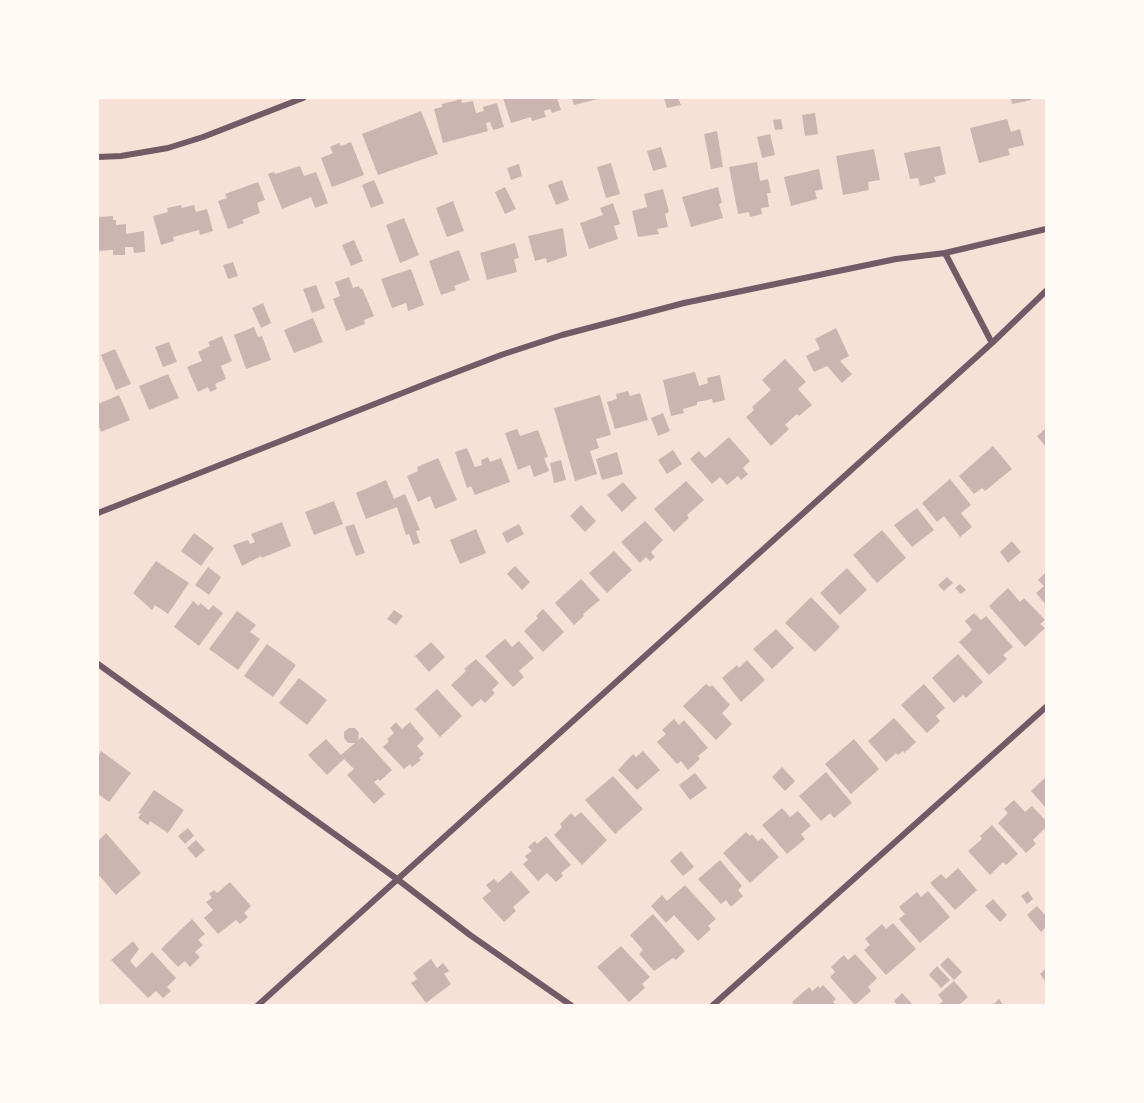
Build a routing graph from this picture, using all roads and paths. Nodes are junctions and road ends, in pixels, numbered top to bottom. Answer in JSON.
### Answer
{"nodes":[{"id":1,"x":303,"y":98,"type":"edge"},
{"id":2,"x":98,"y":157,"type":"edge"},
{"id":3,"x":1047,"y":229,"type":"edge"},
{"id":4,"x":945,"y":252,"type":"junction"},
{"id":5,"x":1047,"y":291,"type":"edge"},
{"id":6,"x":992,"y":343,"type":"junction"},
{"id":7,"x":98,"y":513,"type":"edge"},
{"id":8,"x":98,"y":664,"type":"edge"},
{"id":9,"x":1047,"y":706,"type":"edge"},
{"id":10,"x":397,"y":879,"type":"junction"},
{"id":11,"x":257,"y":1005,"type":"edge"},
{"id":12,"x":573,"y":1005,"type":"edge"},
{"id":13,"x":712,"y":1005,"type":"edge"}],
"edges":[{"from":1,"to":2,"type":"street"},
{"from":3,"to":4,"type":"street"},
{"from":4,"to":6,"type":"street"},
{"from":4,"to":7,"type":"street"},
{"from":5,"to":6,"type":"street"},
{"from":6,"to":10,"type":"street"},
{"from":8,"to":10,"type":"street"},
{"from":9,"to":13,"type":"street"},
{"from":10,"to":11,"type":"street"},
{"from":10,"to":12,"type":"street"}]}
